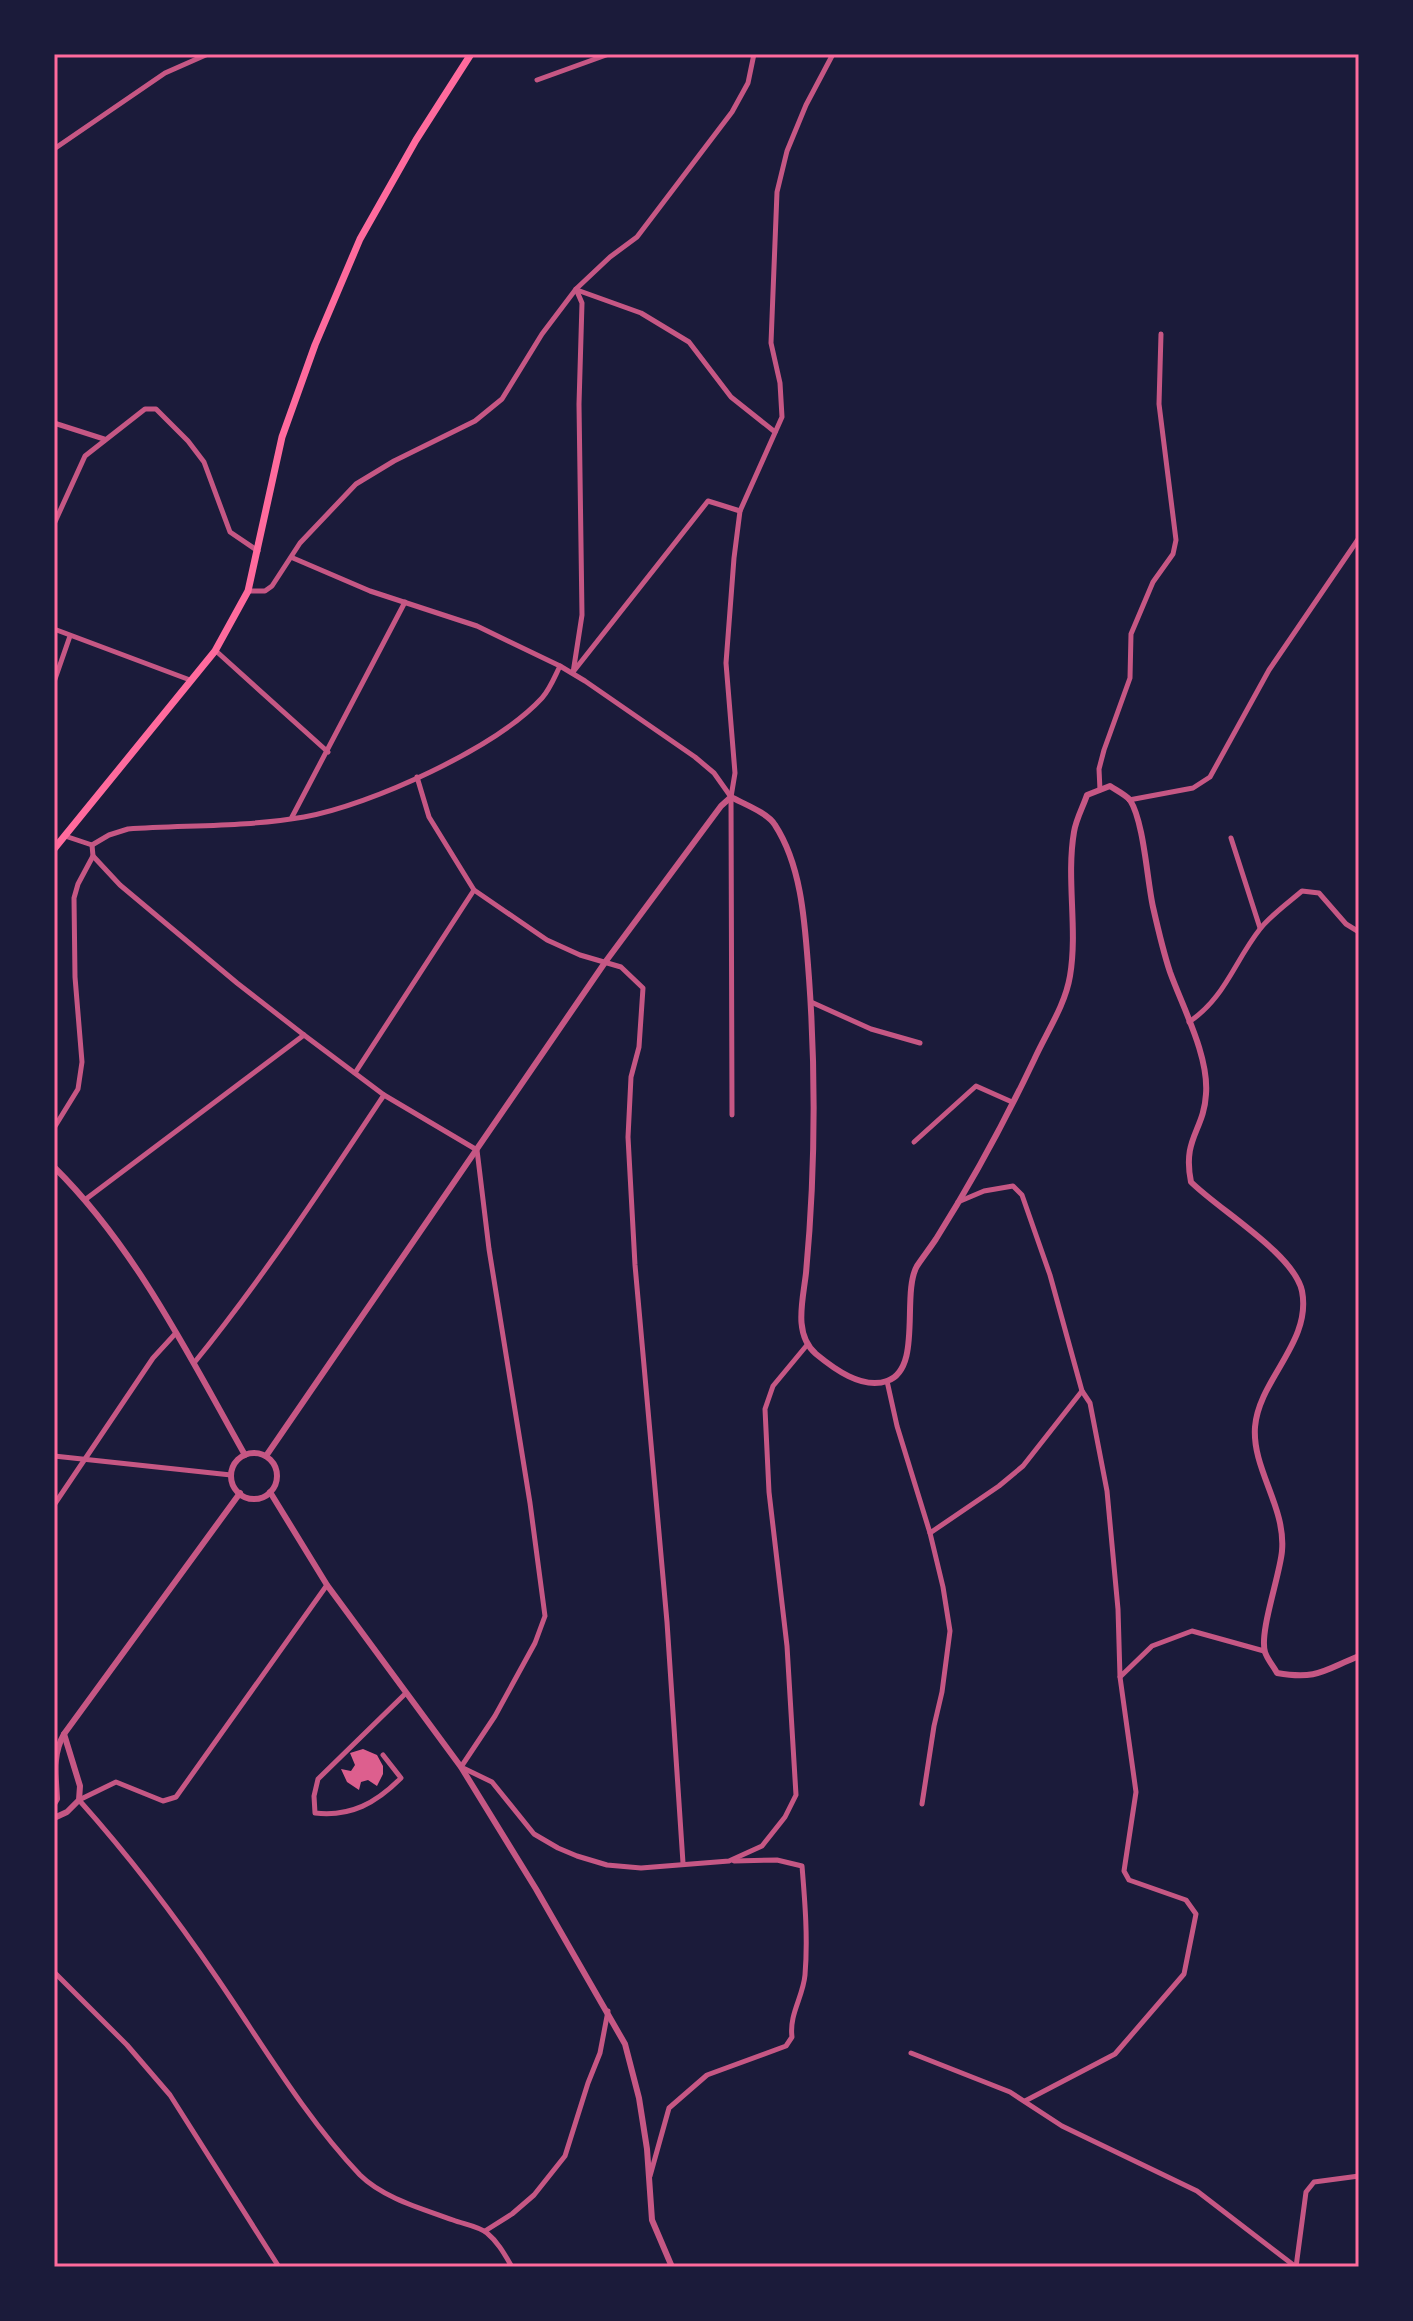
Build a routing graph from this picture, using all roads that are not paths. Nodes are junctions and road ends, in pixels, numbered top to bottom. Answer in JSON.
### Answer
{"nodes":[{"id":1,"x":208,"y":54,"type":"edge"},
{"id":2,"x":471,"y":54,"type":"edge"},
{"id":3,"x":609,"y":54,"type":"edge"},
{"id":4,"x":754,"y":54,"type":"edge"},
{"id":5,"x":833,"y":54,"type":"edge"},
{"id":6,"x":537,"y":80,"type":"dead end"},
{"id":7,"x":54,"y":149,"type":"edge"},
{"id":8,"x":577,"y":289,"type":"junction"},
{"id":9,"x":1161,"y":334,"type":"dead end"},
{"id":10,"x":54,"y":423,"type":"edge"},
{"id":11,"x":775,"y":432,"type":"junction"},
{"id":12,"x":105,"y":440,"type":"junction"},
{"id":13,"x":740,"y":511,"type":"junction"},
{"id":14,"x":54,"y":524,"type":"edge"},
{"id":15,"x":1359,"y":538,"type":"edge"},
{"id":16,"x":258,"y":551,"type":"junction"},
{"id":17,"x":293,"y":557,"type":"junction"},
{"id":18,"x":248,"y":591,"type":"junction"},
{"id":19,"x":405,"y":602,"type":"junction"},
{"id":20,"x":54,"y":629,"type":"edge"},
{"id":21,"x":70,"y":636,"type":"junction"},
{"id":22,"x":215,"y":651,"type":"junction"},
{"id":23,"x":560,"y":666,"type":"junction"},
{"id":24,"x":573,"y":673,"type":"junction"},
{"id":25,"x":190,"y":680,"type":"junction"},
{"id":26,"x":54,"y":682,"type":"edge"},
{"id":27,"x":328,"y":752,"type":"junction"},
{"id":28,"x":417,"y":777,"type":"junction"},
{"id":29,"x":1100,"y":790,"type":"junction"},
{"id":30,"x":731,"y":797,"type":"junction"},
{"id":31,"x":1129,"y":800,"type":"junction"},
{"id":32,"x":291,"y":818,"type":"junction"},
{"id":33,"x":63,"y":835,"type":"junction"},
{"id":34,"x":1231,"y":838,"type":"dead end"},
{"id":35,"x":92,"y":845,"type":"junction"},
{"id":36,"x":54,"y":849,"type":"edge"},
{"id":37,"x":93,"y":856,"type":"junction"},
{"id":38,"x":474,"y":890,"type":"junction"},
{"id":39,"x":1260,"y":928,"type":"junction"},
{"id":40,"x":1359,"y":932,"type":"edge"},
{"id":41,"x":606,"y":961,"type":"junction"},
{"id":42,"x":811,"y":1002,"type":"junction"},
{"id":43,"x":1189,"y":1022,"type":"junction"},
{"id":44,"x":304,"y":1035,"type":"junction"},
{"id":45,"x":920,"y":1043,"type":"dead end"},
{"id":46,"x":355,"y":1073,"type":"junction"},
{"id":47,"x":384,"y":1095,"type":"junction"},
{"id":48,"x":1012,"y":1102,"type":"junction"},
{"id":49,"x":732,"y":1115,"type":"dead end"},
{"id":50,"x":54,"y":1128,"type":"edge"},
{"id":51,"x":914,"y":1142,"type":"dead end"},
{"id":52,"x":477,"y":1150,"type":"junction"},
{"id":53,"x":54,"y":1167,"type":"edge"},
{"id":54,"x":86,"y":1199,"type":"junction"},
{"id":55,"x":956,"y":1203,"type":"junction"},
{"id":56,"x":175,"y":1334,"type":"junction"},
{"id":57,"x":807,"y":1345,"type":"junction"},
{"id":58,"x":193,"y":1364,"type":"junction"},
{"id":59,"x":887,"y":1381,"type":"junction"},
{"id":60,"x":1082,"y":1391,"type":"junction"},
{"id":61,"x":245,"y":1455,"type":"junction"},
{"id":62,"x":54,"y":1456,"type":"edge"},
{"id":63,"x":266,"y":1456,"type":"junction"},
{"id":64,"x":84,"y":1460,"type":"junction"},
{"id":65,"x":231,"y":1475,"type":"junction"},
{"id":66,"x":270,"y":1492,"type":"junction"},
{"id":67,"x":240,"y":1493,"type":"junction"},
{"id":68,"x":54,"y":1505,"type":"edge"},
{"id":69,"x":930,"y":1533,"type":"junction"},
{"id":70,"x":327,"y":1585,"type":"junction"},
{"id":71,"x":1264,"y":1651,"type":"junction"},
{"id":72,"x":1359,"y":1656,"type":"edge"},
{"id":73,"x":1120,"y":1677,"type":"junction"},
{"id":74,"x":405,"y":1694,"type":"junction"},
{"id":75,"x":64,"y":1734,"type":"junction"},
{"id":76,"x":383,"y":1755,"type":"dead end"},
{"id":77,"x":54,"y":1758,"type":"edge"},
{"id":78,"x":461,"y":1767,"type":"junction"},
{"id":79,"x":79,"y":1800,"type":"junction"},
{"id":80,"x":54,"y":1804,"type":"edge"},
{"id":81,"x":922,"y":1804,"type":"dead end"},
{"id":82,"x":54,"y":1818,"type":"edge"},
{"id":83,"x":729,"y":1861,"type":"junction"},
{"id":84,"x":683,"y":1863,"type":"junction"},
{"id":85,"x":54,"y":1972,"type":"edge"},
{"id":86,"x":608,"y":2010,"type":"junction"},
{"id":87,"x":911,"y":2053,"type":"dead end"},
{"id":88,"x":1025,"y":2101,"type":"junction"},
{"id":89,"x":1359,"y":2176,"type":"edge"},
{"id":90,"x":650,"y":2177,"type":"junction"},
{"id":91,"x":485,"y":2231,"type":"junction"},
{"id":92,"x":279,"y":2267,"type":"edge"},
{"id":93,"x":512,"y":2267,"type":"edge"},
{"id":94,"x":672,"y":2267,"type":"edge"},
{"id":95,"x":1296,"y":2267,"type":"edge"}],
"edges":[{"from":1,"to":7,"type":"street"},
{"from":2,"to":16,"type":"main road"},
{"from":3,"to":6,"type":"street"},
{"from":4,"to":8,"type":"street"},
{"from":5,"to":11,"type":"street"},
{"from":8,"to":11,"type":"street"},
{"from":8,"to":17,"type":"street"},
{"from":8,"to":24,"type":"street"},
{"from":9,"to":29,"type":"street"},
{"from":10,"to":12,"type":"street"},
{"from":11,"to":13,"type":"street"},
{"from":12,"to":14,"type":"street"},
{"from":12,"to":16,"type":"street"},
{"from":13,"to":24,"type":"street"},
{"from":13,"to":30,"type":"street"},
{"from":15,"to":31,"type":"street"},
{"from":16,"to":18,"type":"main road"},
{"from":17,"to":18,"type":"street"},
{"from":17,"to":19,"type":"street"},
{"from":18,"to":22,"type":"main road"},
{"from":19,"to":23,"type":"street"},
{"from":19,"to":27,"type":"street"},
{"from":20,"to":21,"type":"street"},
{"from":21,"to":25,"type":"street"},
{"from":21,"to":26,"type":"street"},
{"from":22,"to":25,"type":"main road"},
{"from":22,"to":27,"type":"street"},
{"from":23,"to":24,"type":"street"},
{"from":23,"to":28,"type":"street"},
{"from":24,"to":30,"type":"street"},
{"from":25,"to":33,"type":"main road"},
{"from":27,"to":32,"type":"street"},
{"from":28,"to":32,"type":"street"},
{"from":28,"to":38,"type":"street"},
{"from":29,"to":31,"type":"street"},
{"from":29,"to":48,"type":"street"},
{"from":30,"to":41,"type":"street"},
{"from":30,"to":42,"type":"street"},
{"from":30,"to":49,"type":"street"},
{"from":31,"to":43,"type":"street"},
{"from":32,"to":35,"type":"street"},
{"from":33,"to":35,"type":"street"},
{"from":33,"to":36,"type":"main road"},
{"from":34,"to":39,"type":"street"},
{"from":35,"to":37,"type":"street"},
{"from":37,"to":44,"type":"street"},
{"from":37,"to":50,"type":"street"},
{"from":38,"to":41,"type":"street"},
{"from":38,"to":46,"type":"street"},
{"from":39,"to":40,"type":"street"},
{"from":39,"to":43,"type":"street"},
{"from":41,"to":52,"type":"street"},
{"from":41,"to":84,"type":"street"},
{"from":42,"to":45,"type":"street"},
{"from":42,"to":57,"type":"street"},
{"from":43,"to":71,"type":"street"},
{"from":44,"to":46,"type":"street"},
{"from":44,"to":54,"type":"street"},
{"from":46,"to":47,"type":"street"},
{"from":47,"to":52,"type":"street"},
{"from":47,"to":58,"type":"street"},
{"from":48,"to":51,"type":"street"},
{"from":48,"to":55,"type":"street"},
{"from":52,"to":63,"type":"street"},
{"from":52,"to":78,"type":"street"},
{"from":53,"to":54,"type":"street"},
{"from":54,"to":56,"type":"street"},
{"from":55,"to":59,"type":"street"},
{"from":55,"to":60,"type":"street"},
{"from":56,"to":58,"type":"street"},
{"from":56,"to":64,"type":"street"},
{"from":57,"to":59,"type":"street"},
{"from":57,"to":83,"type":"street"},
{"from":58,"to":61,"type":"street"},
{"from":59,"to":69,"type":"street"},
{"from":60,"to":69,"type":"street"},
{"from":60,"to":73,"type":"street"},
{"from":61,"to":63,"type":"street"},
{"from":61,"to":65,"type":"street"},
{"from":62,"to":64,"type":"street"},
{"from":63,"to":66,"type":"street"},
{"from":64,"to":65,"type":"street"},
{"from":64,"to":68,"type":"street"},
{"from":65,"to":67,"type":"street"},
{"from":66,"to":67,"type":"street"},
{"from":66,"to":70,"type":"street"},
{"from":67,"to":75,"type":"street"},
{"from":69,"to":81,"type":"street"},
{"from":70,"to":74,"type":"street"},
{"from":70,"to":79,"type":"street"},
{"from":71,"to":72,"type":"street"},
{"from":71,"to":73,"type":"street"},
{"from":73,"to":88,"type":"street"},
{"from":74,"to":76,"type":"street"},
{"from":74,"to":78,"type":"street"},
{"from":75,"to":77,"type":"street"},
{"from":75,"to":79,"type":"street"},
{"from":77,"to":80,"type":"street"},
{"from":78,"to":84,"type":"street"},
{"from":78,"to":86,"type":"street"},
{"from":79,"to":82,"type":"street"},
{"from":79,"to":91,"type":"street"},
{"from":83,"to":84,"type":"street"},
{"from":83,"to":90,"type":"street"},
{"from":85,"to":92,"type":"street"},
{"from":86,"to":90,"type":"street"},
{"from":86,"to":91,"type":"street"},
{"from":87,"to":88,"type":"street"},
{"from":88,"to":95,"type":"street"},
{"from":89,"to":95,"type":"street"},
{"from":90,"to":94,"type":"street"},
{"from":91,"to":93,"type":"street"}]}
